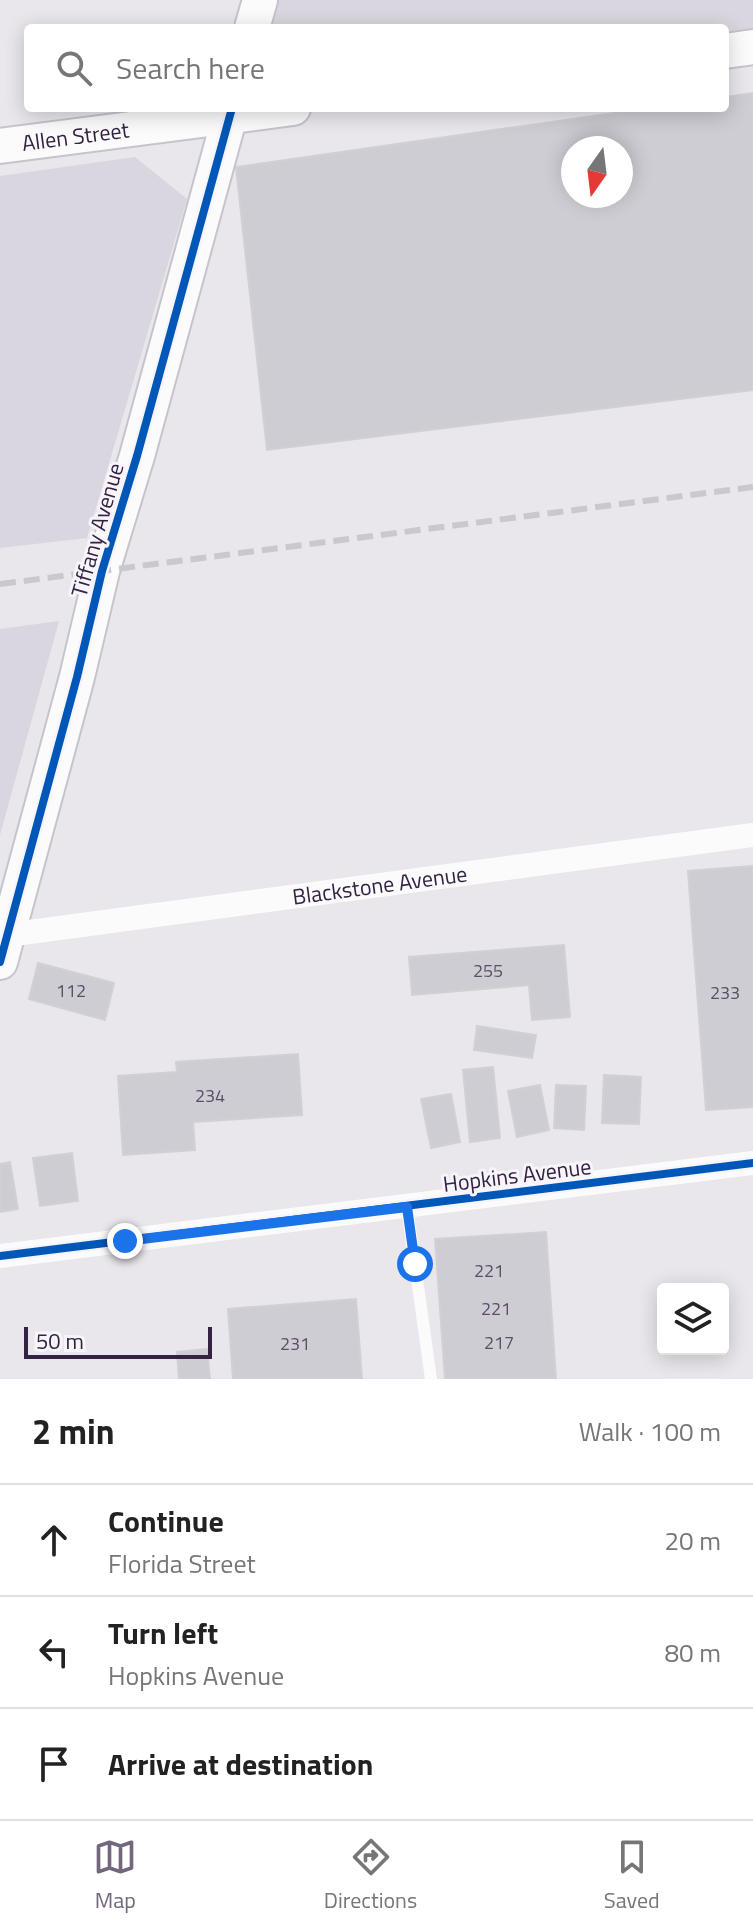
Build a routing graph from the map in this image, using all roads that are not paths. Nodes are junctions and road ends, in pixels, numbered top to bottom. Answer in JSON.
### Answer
{"nodes":[{"id":1,"x":260,"y":0,"type":"edge"},
{"id":2,"x":253,"y":24,"type":"edge"},
{"id":3,"x":753,"y":47,"type":"edge"},
{"id":4,"x":729,"y":50,"type":"edge"},
{"id":5,"x":231,"y":112,"type":"edge"},
{"id":6,"x":0,"y":146,"type":"edge"},
{"id":7,"x":753,"y":835,"type":"edge"},
{"id":8,"x":4,"y":949,"type":"edge"},
{"id":9,"x":753,"y":1163,"type":"edge"},
{"id":10,"x":407,"y":1207,"type":"junction"},
{"id":11,"x":0,"y":1256,"type":"edge"},
{"id":12,"x":431,"y":1379,"type":"edge"}],
"edges":[{"from":1,"to":2,"type":"street"},
{"from":3,"to":4,"type":"street"},
{"from":5,"to":6,"type":"street","name":"Allen Street"},
{"from":5,"to":8,"type":"street","name":"Tiffany Avenue"},
{"from":7,"to":8,"type":"street","name":"Blackstone Avenue"},
{"from":9,"to":10,"type":"street","name":"Hopkins Avenue"},
{"from":10,"to":11,"type":"street","name":"Hopkins Avenue"},
{"from":10,"to":12,"type":"lane"}]}
